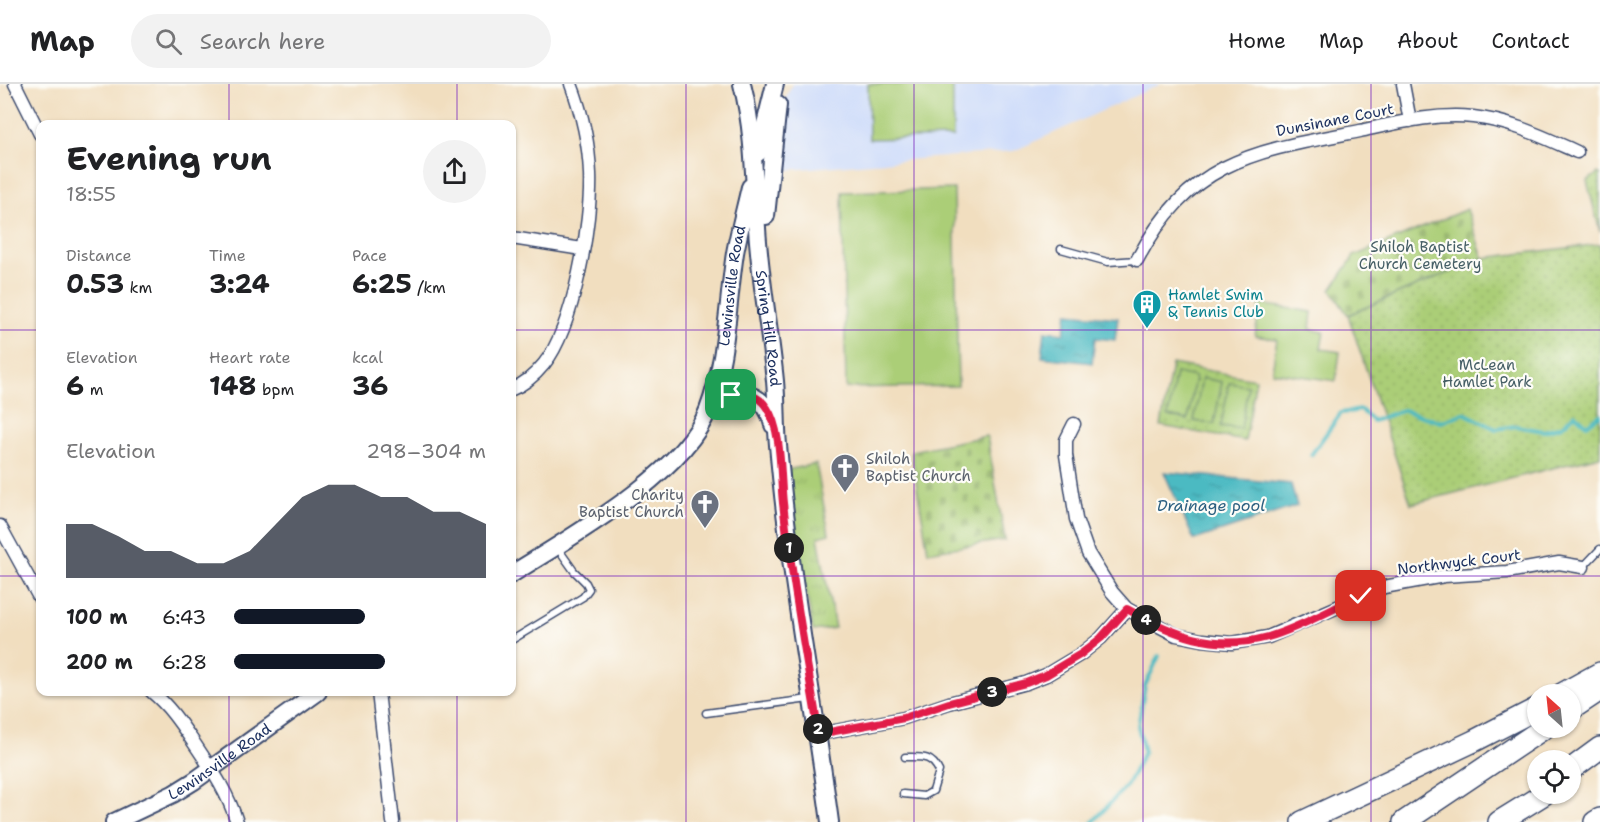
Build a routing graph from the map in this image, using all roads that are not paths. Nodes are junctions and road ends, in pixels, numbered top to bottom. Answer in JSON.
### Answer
{"nodes":[{"id":1,"x":15,"y":84,"type":"edge"},
{"id":2,"x":571,"y":84,"type":"edge"},
{"id":3,"x":742,"y":84,"type":"edge"},
{"id":4,"x":775,"y":84,"type":"edge"},
{"id":5,"x":781,"y":84,"type":"edge"},
{"id":6,"x":1403,"y":84,"type":"edge"},
{"id":7,"x":1410,"y":121,"type":"junction"},
{"id":8,"x":36,"y":126,"type":"edge"},
{"id":9,"x":1577,"y":152,"type":"dead end"},
{"id":10,"x":755,"y":167,"type":"junction"},
{"id":11,"x":516,"y":239,"type":"edge"},
{"id":12,"x":582,"y":249,"type":"junction"},
{"id":13,"x":1061,"y":249,"type":"dead end"},
{"id":14,"x":1137,"y":260,"type":"joint"},
{"id":15,"x":765,"y":289,"type":"junction"},
{"id":16,"x":516,"y":387,"type":"edge"},
{"id":17,"x":707,"y":412,"type":"junction"},
{"id":18,"x":1074,"y":424,"type":"dead end"},
{"id":19,"x":777,"y":442,"type":"junction"},
{"id":20,"x":0,"y":526,"type":"edge"},
{"id":21,"x":4,"y":545,"type":"edge"},
{"id":22,"x":556,"y":546,"type":"junction"},
{"id":23,"x":1600,"y":549,"type":"edge"},
{"id":24,"x":1583,"y":567,"type":"joint"},
{"id":25,"x":516,"y":571,"type":"edge"},
{"id":26,"x":36,"y":593,"type":"edge"},
{"id":27,"x":1127,"y":609,"type":"junction"},
{"id":28,"x":516,"y":638,"type":"edge"},
{"id":29,"x":1600,"y":673,"type":"edge"},
{"id":30,"x":1580,"y":684,"type":"edge"},
{"id":31,"x":1600,"y":690,"type":"edge"},
{"id":32,"x":156,"y":696,"type":"edge"},
{"id":33,"x":313,"y":696,"type":"edge"},
{"id":34,"x":378,"y":696,"type":"edge"},
{"id":35,"x":813,"y":699,"type":"junction"},
{"id":36,"x":1581,"y":703,"type":"edge"},
{"id":37,"x":706,"y":713,"type":"dead end"},
{"id":38,"x":1527,"y":714,"type":"edge"},
{"id":39,"x":819,"y":734,"type":"junction"},
{"id":40,"x":1529,"y":738,"type":"edge"},
{"id":41,"x":1600,"y":748,"type":"edge"},
{"id":42,"x":905,"y":757,"type":"dead end"},
{"id":43,"x":1600,"y":758,"type":"edge"},
{"id":44,"x":1581,"y":762,"type":"edge"},
{"id":45,"x":212,"y":770,"type":"junction"},
{"id":46,"x":1581,"y":770,"type":"edge"},
{"id":47,"x":903,"y":794,"type":"dead end"},
{"id":48,"x":1527,"y":804,"type":"edge"},
{"id":49,"x":1600,"y":819,"type":"edge"},
{"id":50,"x":114,"y":822,"type":"edge"},
{"id":51,"x":237,"y":822,"type":"edge"},
{"id":52,"x":393,"y":822,"type":"edge"},
{"id":53,"x":830,"y":822,"type":"edge"},
{"id":54,"x":1302,"y":822,"type":"edge"},
{"id":55,"x":1404,"y":822,"type":"edge"},
{"id":56,"x":1499,"y":822,"type":"edge"},
{"id":57,"x":1595,"y":822,"type":"edge"}],
"edges":[{"from":1,"to":8,"type":"street"},
{"from":2,"to":12,"type":"street"},
{"from":3,"to":10,"type":"main road","name":"Spring Hill Road"},
{"from":4,"to":10,"type":"main road","name":"Lewinsville Road"},
{"from":5,"to":15,"type":"main road"},
{"from":6,"to":7,"type":"street"},
{"from":7,"to":9,"type":"street","name":"Dunsinane Court"},
{"from":7,"to":14,"type":"street","name":"Dunsinane Court"},
{"from":10,"to":15,"type":"main road","name":"Spring Hill Road"},
{"from":10,"to":17,"type":"main road","name":"Lewinsville Road"},
{"from":11,"to":12,"type":"street"},
{"from":12,"to":16,"type":"street"},
{"from":13,"to":14,"type":"lane"},
{"from":15,"to":19,"type":"main road","name":"Spring Hill Road"},
{"from":17,"to":19,"type":"main road"},
{"from":17,"to":22,"type":"main road","name":"Lewinsville Road"},
{"from":18,"to":27,"type":"street","name":"Northwyck Court"},
{"from":19,"to":35,"type":"main road","name":"Spring Hill Road"},
{"from":20,"to":21,"type":"street"},
{"from":21,"to":26,"type":"street"},
{"from":22,"to":25,"type":"main road","name":"Lewinsville Road"},
{"from":22,"to":28,"type":"lane"},
{"from":23,"to":24,"type":"lane"},
{"from":24,"to":27,"type":"street","name":"Northwyck Court"},
{"from":27,"to":39,"type":"street"},
{"from":29,"to":30,"type":"highway"},
{"from":31,"to":36,"type":"highway"},
{"from":32,"to":45,"type":"street"},
{"from":33,"to":45,"type":"main road","name":"Lewinsville Road"},
{"from":34,"to":52,"type":"street"},
{"from":35,"to":37,"type":"lane"},
{"from":35,"to":39,"type":"main road","name":"Spring Hill Road"},
{"from":38,"to":54,"type":"highway"},
{"from":39,"to":53,"type":"main road","name":"Spring Hill Road"},
{"from":40,"to":55,"type":"highway"},
{"from":41,"to":44,"type":"highway"},
{"from":42,"to":47,"type":"lane"},
{"from":43,"to":46,"type":"highway"},
{"from":45,"to":50,"type":"main road","name":"Lewinsville Road"},
{"from":45,"to":51,"type":"street"},
{"from":48,"to":56,"type":"highway"},
{"from":49,"to":57,"type":"highway"}]}
